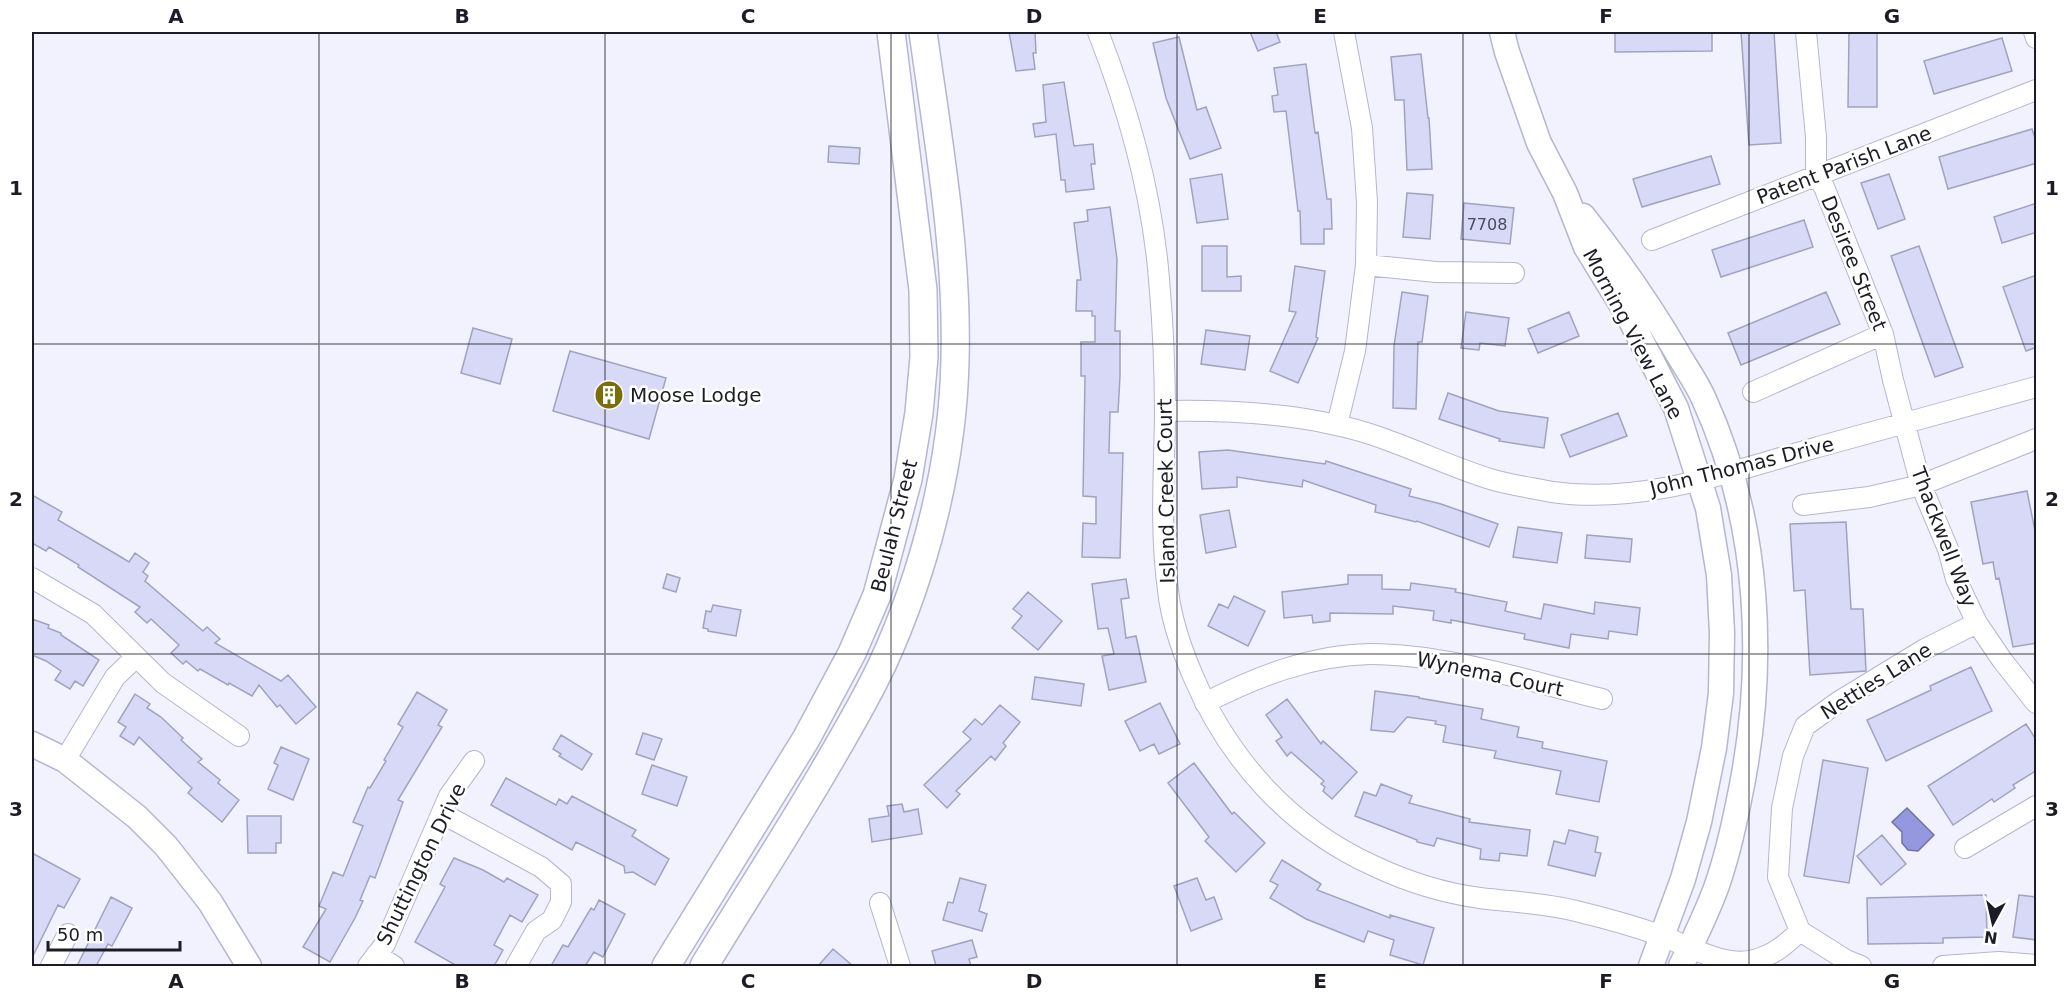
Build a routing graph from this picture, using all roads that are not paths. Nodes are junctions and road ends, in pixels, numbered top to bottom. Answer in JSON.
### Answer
{"nodes":[{"id":1,"x":891,"y":32,"type":"edge"},
{"id":2,"x":923,"y":32,"type":"edge"},
{"id":3,"x":1098,"y":32,"type":"edge"},
{"id":4,"x":1344,"y":32,"type":"edge"},
{"id":5,"x":1502,"y":32,"type":"edge"},
{"id":6,"x":1806,"y":32,"type":"edge"},
{"id":7,"x":2034,"y":32,"type":"edge"},
{"id":8,"x":2037,"y":38,"type":"edge"},
{"id":9,"x":2037,"y":90,"type":"edge"},
{"id":10,"x":1816,"y":176,"type":"junction"},
{"id":11,"x":1565,"y":193,"type":"junction"},
{"id":12,"x":1652,"y":240,"type":"dead end"},
{"id":13,"x":1366,"y":265,"type":"junction"},
{"id":14,"x":1514,"y":273,"type":"dead end"},
{"id":15,"x":1883,"y":334,"type":"junction"},
{"id":16,"x":2037,"y":387,"type":"edge"},
{"id":17,"x":1753,"y":393,"type":"dead end"},
{"id":18,"x":1165,"y":411,"type":"junction"},
{"id":19,"x":1905,"y":423,"type":"junction"},
{"id":20,"x":1337,"y":425,"type":"junction"},
{"id":21,"x":2037,"y":439,"type":"edge"},
{"id":22,"x":1731,"y":472,"type":"junction"},
{"id":23,"x":1700,"y":481,"type":"junction"},
{"id":24,"x":1921,"y":485,"type":"junction"},
{"id":25,"x":1803,"y":505,"type":"dead end"},
{"id":26,"x":32,"y":578,"type":"edge"},
{"id":27,"x":1977,"y":623,"type":"junction"},
{"id":28,"x":136,"y":657,"type":"junction"},
{"id":29,"x":1602,"y":699,"type":"dead end"},
{"id":30,"x":1205,"y":703,"type":"junction"},
{"id":31,"x":2037,"y":703,"type":"edge"},
{"id":32,"x":238,"y":736,"type":"dead end"},
{"id":33,"x":32,"y":744,"type":"edge"},
{"id":34,"x":65,"y":760,"type":"junction"},
{"id":35,"x":474,"y":761,"type":"dead end"},
{"id":36,"x":2037,"y":806,"type":"edge"},
{"id":37,"x":442,"y":814,"type":"junction"},
{"id":38,"x":1965,"y":848,"type":"dead end"},
{"id":39,"x":880,"y":903,"type":"dead end"},
{"id":40,"x":1800,"y":931,"type":"junction"},
{"id":41,"x":68,"y":934,"type":"dead end"},
{"id":42,"x":1662,"y":936,"type":"junction"},
{"id":43,"x":1685,"y":957,"type":"edge"},
{"id":44,"x":372,"y":961,"type":"edge"},
{"id":45,"x":2037,"y":965,"type":"edge"},
{"id":46,"x":51,"y":966,"type":"edge"},
{"id":47,"x":249,"y":966,"type":"edge"},
{"id":48,"x":394,"y":966,"type":"edge"},
{"id":49,"x":516,"y":966,"type":"edge"},
{"id":50,"x":666,"y":966,"type":"edge"},
{"id":51,"x":704,"y":966,"type":"edge"},
{"id":52,"x":900,"y":966,"type":"edge"},
{"id":53,"x":1651,"y":966,"type":"edge"},
{"id":54,"x":1861,"y":966,"type":"edge"},
{"id":55,"x":1943,"y":966,"type":"edge"}],
"edges":[{"from":1,"to":50,"type":"main road","name":"Beulah Street"},
{"from":2,"to":51,"type":"main road","name":"Beulah Street"},
{"from":3,"to":18,"type":"street","name":"Island Creek Court"},
{"from":4,"to":13,"type":"street"},
{"from":5,"to":11,"type":"street","name":"Morning View Lane"},
{"from":6,"to":10,"type":"street","name":"Desiree Street"},
{"from":7,"to":8,"type":"street"},
{"from":9,"to":10,"type":"street","name":"Patent Parish Lane"},
{"from":10,"to":12,"type":"street","name":"Patent Parish Lane"},
{"from":10,"to":15,"type":"street","name":"Desiree Street"},
{"from":11,"to":22,"type":"street","name":"Morning View Lane"},
{"from":11,"to":23,"type":"street","name":"Morning View Lane"},
{"from":13,"to":14,"type":"street"},
{"from":13,"to":20,"type":"street"},
{"from":15,"to":17,"type":"street"},
{"from":15,"to":19,"type":"street","name":"Desiree Street"},
{"from":16,"to":19,"type":"street","name":"John Thomas Drive"},
{"from":18,"to":20,"type":"street","name":"John Thomas Drive"},
{"from":18,"to":30,"type":"street","name":"Island Creek Court"},
{"from":19,"to":22,"type":"street","name":"John Thomas Drive"},
{"from":19,"to":24,"type":"street","name":"Thackwell Way"},
{"from":20,"to":23,"type":"street","name":"John Thomas Drive"},
{"from":21,"to":24,"type":"street"},
{"from":22,"to":23,"type":"street","name":"John Thomas Drive"},
{"from":22,"to":43,"type":"street","name":"Morning View Lane"},
{"from":23,"to":42,"type":"street","name":"Morning View Lane"},
{"from":24,"to":25,"type":"street"},
{"from":24,"to":27,"type":"street","name":"Thackwell Way"},
{"from":26,"to":28,"type":"street"},
{"from":27,"to":31,"type":"street","name":"Thackwell Way"},
{"from":27,"to":40,"type":"street","name":"Netties Lane"},
{"from":28,"to":32,"type":"street"},
{"from":28,"to":34,"type":"street"},
{"from":29,"to":30,"type":"street","name":"Wynema Court"},
{"from":30,"to":42,"type":"street","name":"Island Creek Court"},
{"from":33,"to":34,"type":"street"},
{"from":34,"to":47,"type":"street"},
{"from":35,"to":37,"type":"street","name":"Shuttington Drive"},
{"from":36,"to":38,"type":"street"},
{"from":37,"to":44,"type":"street","name":"Shuttington Drive"},
{"from":37,"to":49,"type":"street"},
{"from":39,"to":52,"type":"street"},
{"from":40,"to":43,"type":"street"},
{"from":40,"to":54,"type":"street"},
{"from":41,"to":46,"type":"street"},
{"from":42,"to":43,"type":"street","name":"Island Creek Court"},
{"from":42,"to":53,"type":"street","name":"Morning View Lane"},
{"from":44,"to":48,"type":"street"},
{"from":45,"to":55,"type":"street"}]}
